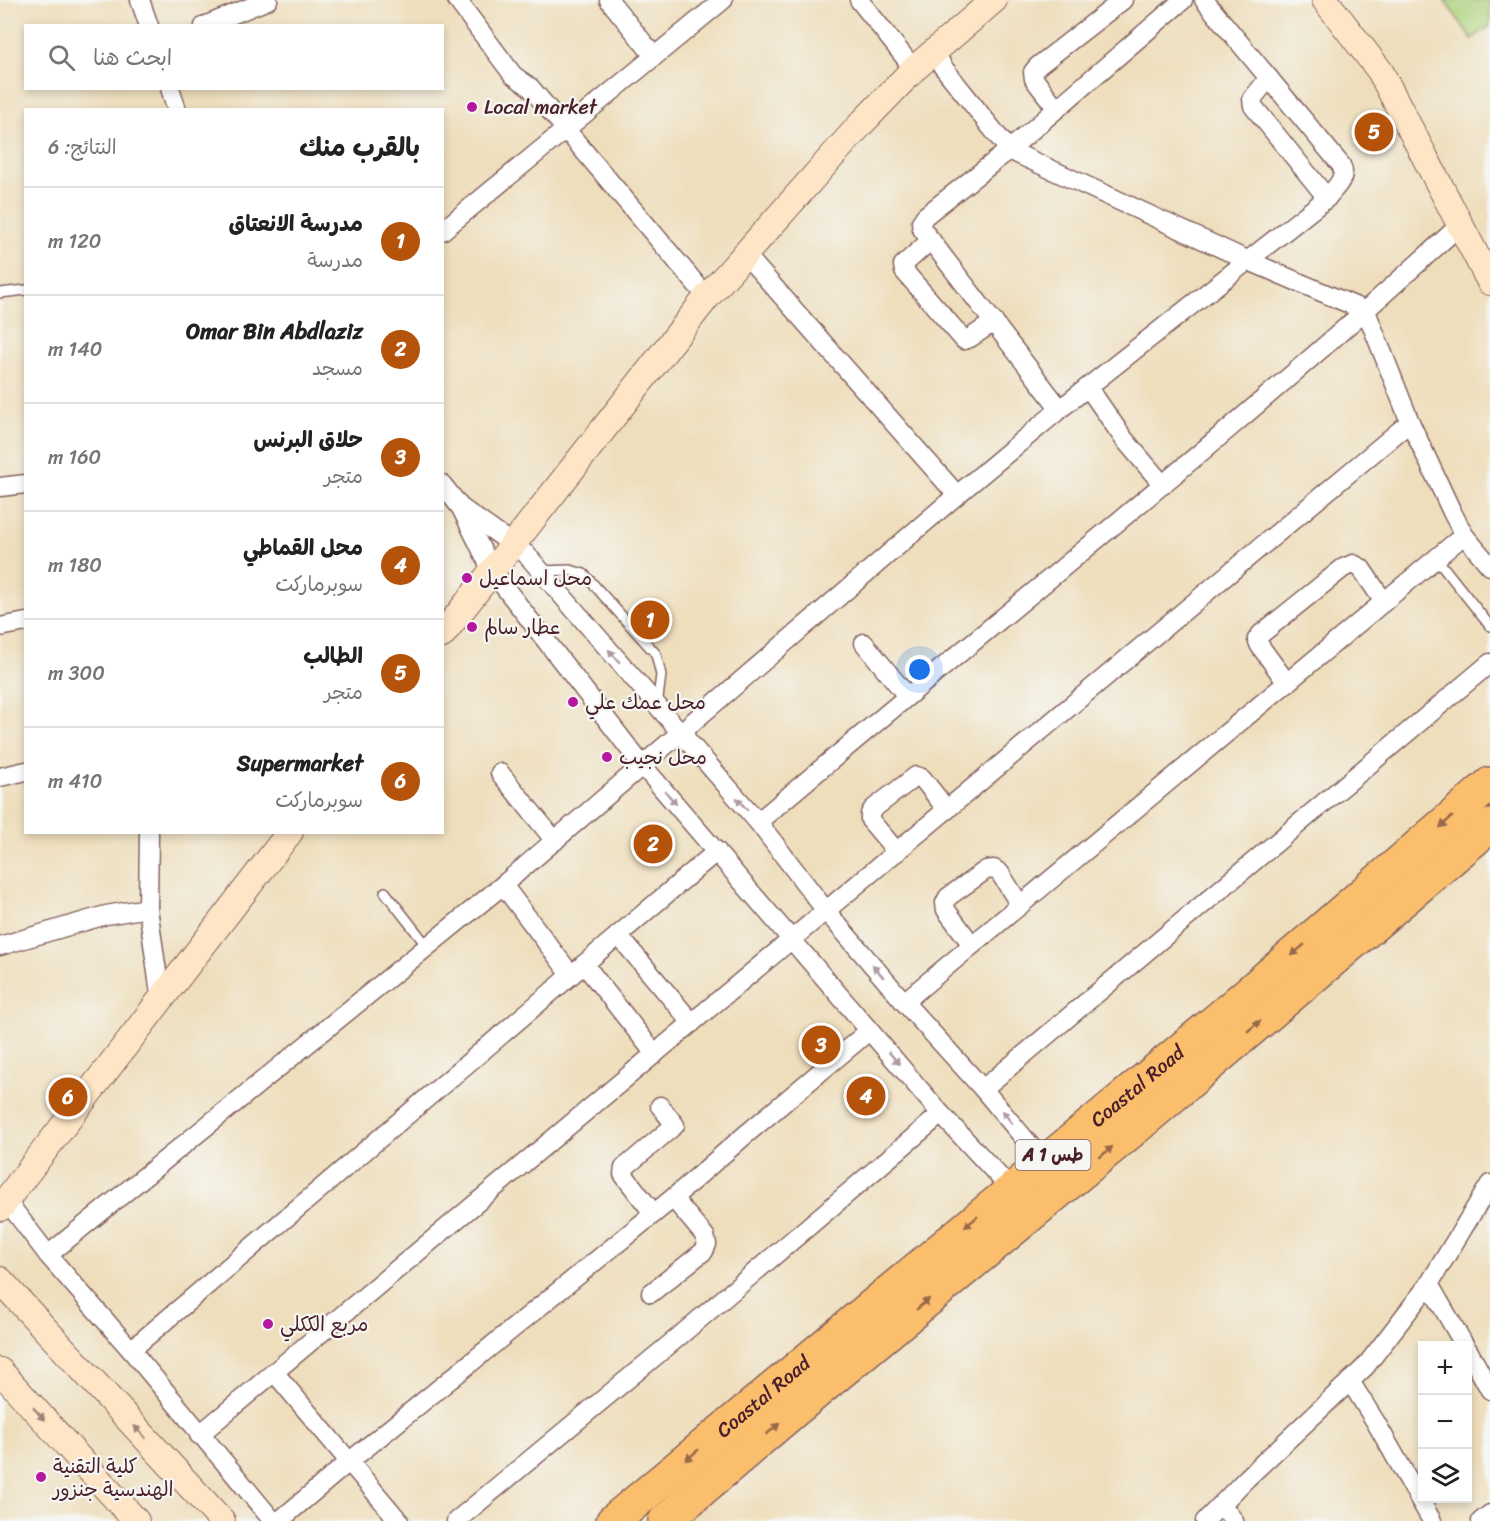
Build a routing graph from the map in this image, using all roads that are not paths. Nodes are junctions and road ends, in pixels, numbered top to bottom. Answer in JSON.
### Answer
{"nodes":[{"id":1,"x":140,"y":0,"type":"edge"},
{"id":2,"x":268,"y":0,"type":"edge"},
{"id":3,"x":457,"y":0,"type":"edge"},
{"id":4,"x":609,"y":0,"type":"edge"},
{"id":5,"x":723,"y":0,"type":"edge"},
{"id":6,"x":860,"y":0,"type":"edge"},
{"id":7,"x":994,"y":0,"type":"edge"},
{"id":8,"x":1123,"y":0,"type":"edge"},
{"id":9,"x":1183,"y":0,"type":"edge"},
{"id":10,"x":1204,"y":0,"type":"edge"},
{"id":11,"x":1325,"y":0,"type":"edge"},
{"id":12,"x":147,"y":24,"type":"edge"},
{"id":13,"x":209,"y":24,"type":"edge"},
{"id":14,"x":934,"y":50,"type":"junction"},
{"id":15,"x":654,"y":56,"type":"junction"},
{"id":16,"x":914,"y":69,"type":"junction"},
{"id":17,"x":1269,"y":78,"type":"junction"},
{"id":18,"x":171,"y":90,"type":"edge"},
{"id":19,"x":176,"y":108,"type":"edge"},
{"id":20,"x":1057,"y":109,"type":"junction"},
{"id":21,"x":566,"y":130,"type":"junction"},
{"id":22,"x":1009,"y":150,"type":"junction"},
{"id":23,"x":1327,"y":198,"type":"junction"},
{"id":24,"x":1461,"y":225,"type":"junction"},
{"id":25,"x":444,"y":229,"type":"edge"},
{"id":26,"x":931,"y":240,"type":"junction"},
{"id":27,"x":745,"y":254,"type":"junction"},
{"id":28,"x":1249,"y":261,"type":"junction"},
{"id":29,"x":1490,"y":282,"type":"edge"},
{"id":30,"x":24,"y":290,"type":"edge"},
{"id":31,"x":0,"y":293,"type":"edge"},
{"id":32,"x":707,"y":297,"type":"junction"},
{"id":33,"x":1366,"y":311,"type":"junction"},
{"id":34,"x":994,"y":322,"type":"junction"},
{"id":35,"x":1088,"y":387,"type":"junction"},
{"id":36,"x":1060,"y":409,"type":"junction"},
{"id":37,"x":1410,"y":422,"type":"junction"},
{"id":38,"x":24,"y":484,"type":"edge"},
{"id":39,"x":1163,"y":485,"type":"junction"},
{"id":40,"x":444,"y":486,"type":"edge"},
{"id":41,"x":0,"y":487,"type":"edge"},
{"id":42,"x":957,"y":495,"type":"junction"},
{"id":43,"x":461,"y":507,"type":"junction"},
{"id":44,"x":1464,"y":535,"type":"junction"},
{"id":45,"x":512,"y":544,"type":"junction"},
{"id":46,"x":1437,"y":559,"type":"junction"},
{"id":47,"x":1490,"y":566,"type":"edge"},
{"id":48,"x":492,"y":571,"type":"junction"},
{"id":49,"x":540,"y":571,"type":"junction"},
{"id":50,"x":1384,"y":602,"type":"junction"},
{"id":51,"x":24,"y":622,"type":"edge"},
{"id":52,"x":1490,"y":626,"type":"edge"},
{"id":53,"x":0,"y":627,"type":"edge"},
{"id":54,"x":444,"y":632,"type":"edge"},
{"id":55,"x":864,"y":643,"type":"dead end"},
{"id":56,"x":1490,"y":663,"type":"edge"},
{"id":57,"x":1287,"y":683,"type":"junction"},
{"id":58,"x":907,"y":696,"type":"junction"},
{"id":59,"x":657,"y":706,"type":"junction"},
{"id":60,"x":680,"y":732,"type":"junction"},
{"id":61,"x":642,"y":765,"type":"junction"},
{"id":62,"x":24,"y":771,"type":"edge"},
{"id":63,"x":500,"y":773,"type":"dead end"},
{"id":64,"x":0,"y":777,"type":"edge"},
{"id":65,"x":1490,"y":784,"type":"edge"},
{"id":66,"x":947,"y":810,"type":"junction"},
{"id":67,"x":758,"y":822,"type":"junction"},
{"id":68,"x":1490,"y":826,"type":"edge"},
{"id":69,"x":148,"y":834,"type":"edge"},
{"id":70,"x":288,"y":834,"type":"edge"},
{"id":71,"x":555,"y":841,"type":"junction"},
{"id":72,"x":717,"y":852,"type":"junction"},
{"id":73,"x":897,"y":852,"type":"junction"},
{"id":74,"x":503,"y":885,"type":"junction"},
{"id":75,"x":385,"y":892,"type":"dead end"},
{"id":76,"x":1020,"y":905,"type":"junction"},
{"id":77,"x":148,"y":908,"type":"junction"},
{"id":78,"x":826,"y":911,"type":"junction"},
{"id":79,"x":618,"y":935,"type":"junction"},
{"id":80,"x":792,"y":940,"type":"junction"},
{"id":81,"x":972,"y":945,"type":"junction"},
{"id":82,"x":0,"y":946,"type":"edge"},
{"id":83,"x":428,"y":946,"type":"junction"},
{"id":84,"x":578,"y":970,"type":"junction"},
{"id":85,"x":161,"y":1001,"type":"junction"},
{"id":86,"x":904,"y":1002,"type":"junction"},
{"id":87,"x":692,"y":1023,"type":"junction"},
{"id":88,"x":870,"y":1030,"type":"junction"},
{"id":89,"x":655,"y":1054,"type":"junction"},
{"id":90,"x":983,"y":1089,"type":"junction"},
{"id":91,"x":660,"y":1106,"type":"dead end"},
{"id":92,"x":941,"y":1114,"type":"junction"},
{"id":93,"x":1044,"y":1162,"type":"junction"},
{"id":94,"x":1490,"y":1184,"type":"edge"},
{"id":95,"x":1011,"y":1189,"type":"junction"},
{"id":96,"x":674,"y":1198,"type":"junction"},
{"id":97,"x":3,"y":1204,"type":"edge"},
{"id":98,"x":653,"y":1213,"type":"junction"},
{"id":99,"x":48,"y":1255,"type":"junction"},
{"id":100,"x":0,"y":1280,"type":"edge"},
{"id":101,"x":1429,"y":1284,"type":"junction"},
{"id":102,"x":651,"y":1293,"type":"dead end"},
{"id":103,"x":1462,"y":1341,"type":"edge"},
{"id":104,"x":131,"y":1350,"type":"junction"},
{"id":105,"x":1472,"y":1359,"type":"edge"},
{"id":106,"x":0,"y":1371,"type":"edge"},
{"id":107,"x":274,"y":1372,"type":"junction"},
{"id":108,"x":1350,"y":1381,"type":"junction"},
{"id":109,"x":1490,"y":1390,"type":"edge"},
{"id":110,"x":199,"y":1435,"type":"junction"},
{"id":111,"x":350,"y":1461,"type":"junction"},
{"id":112,"x":1222,"y":1505,"type":"junction"},
{"id":113,"x":1490,"y":1514,"type":"edge"},
{"id":114,"x":136,"y":1521,"type":"edge"},
{"id":115,"x":222,"y":1521,"type":"edge"},
{"id":116,"x":273,"y":1521,"type":"edge"},
{"id":117,"x":279,"y":1521,"type":"edge"},
{"id":118,"x":399,"y":1521,"type":"edge"},
{"id":119,"x":456,"y":1521,"type":"edge"},
{"id":120,"x":613,"y":1521,"type":"edge"},
{"id":121,"x":665,"y":1521,"type":"edge"},
{"id":122,"x":1205,"y":1521,"type":"edge"},
{"id":123,"x":1234,"y":1521,"type":"edge"},
{"id":124,"x":1432,"y":1521,"type":"edge"},
{"id":125,"x":1481,"y":1521,"type":"edge"}],
"edges":[{"from":1,"to":12,"type":"street"},
{"from":2,"to":13,"type":"street"},
{"from":3,"to":21,"type":"street"},
{"from":4,"to":15,"type":"street"},
{"from":5,"to":15,"type":"street"},
{"from":6,"to":16,"type":"street"},
{"from":7,"to":14,"type":"street"},
{"from":8,"to":20,"type":"street"},
{"from":9,"to":20,"type":"street"},
{"from":10,"to":17,"type":"street"},
{"from":11,"to":24,"type":"street"},
{"from":14,"to":16,"type":"street"},
{"from":14,"to":22,"type":"street"},
{"from":15,"to":21,"type":"street"},
{"from":16,"to":27,"type":"street"},
{"from":17,"to":23,"type":"street"},
{"from":17,"to":23,"type":"street"},
{"from":18,"to":19,"type":"street"},
{"from":20,"to":22,"type":"street"},
{"from":21,"to":25,"type":"street"},
{"from":21,"to":32,"type":"street"},
{"from":22,"to":26,"type":"street"},
{"from":22,"to":28,"type":"street"},
{"from":23,"to":28,"type":"street"},
{"from":24,"to":29,"type":"street"},
{"from":24,"to":33,"type":"street"},
{"from":26,"to":34,"type":"street"},
{"from":26,"to":34,"type":"street"},
{"from":27,"to":32,"type":"street"},
{"from":27,"to":42,"type":"street"},
{"from":28,"to":33,"type":"street"},
{"from":28,"to":35,"type":"street"},
{"from":30,"to":31,"type":"lane"},
{"from":32,"to":45,"type":"street"},
{"from":33,"to":37,"type":"street"},
{"from":33,"to":39,"type":"street"},
{"from":34,"to":36,"type":"street"},
{"from":35,"to":36,"type":"street"},
{"from":35,"to":39,"type":"street"},
{"from":36,"to":42,"type":"street"},
{"from":37,"to":44,"type":"street"},
{"from":37,"to":66,"type":"street"},
{"from":38,"to":41,"type":"street"},
{"from":39,"to":58,"type":"street"},
{"from":40,"to":43,"type":"street"},
{"from":42,"to":60,"type":"street"},
{"from":43,"to":45,"type":"street"},
{"from":43,"to":48,"type":"street"},
{"from":44,"to":46,"type":"street"},
{"from":44,"to":47,"type":"street"},
{"from":45,"to":48,"type":"street"},
{"from":45,"to":49,"type":"street"},
{"from":46,"to":50,"type":"street"},
{"from":46,"to":52,"type":"lane"},
{"from":48,"to":54,"type":"street"},
{"from":48,"to":61,"type":"street"},
{"from":59,"to":49,"type":"street","one_way":true},
{"from":49,"to":59,"type":"lane"},
{"from":50,"to":57,"type":"street"},
{"from":50,"to":57,"type":"street"},
{"from":51,"to":53,"type":"street"},
{"from":55,"to":58,"type":"street"},
{"from":56,"to":90,"type":"street"},
{"from":57,"to":76,"type":"street"},
{"from":58,"to":67,"type":"street"},
{"from":59,"to":60,"type":"street"},
{"from":60,"to":61,"type":"street"},
{"from":67,"to":60,"type":"street","one_way":true},
{"from":61,"to":71,"type":"street"},
{"from":61,"to":72,"type":"street","one_way":true},
{"from":62,"to":64,"type":"street"},
{"from":63,"to":71,"type":"street"},
{"from":65,"to":93,"type":"highway","name":"Coastal Road","number":"A 1 طس","one_way":true},
{"from":66,"to":73,"type":"street"},
{"from":66,"to":73,"type":"street"},
{"from":67,"to":78,"type":"street"},
{"from":121,"to":68,"type":"highway","name":"Coastal Road","number":"A 1 طس","one_way":true},
{"from":69,"to":77,"type":"street"},
{"from":70,"to":85,"type":"street"},
{"from":71,"to":74,"type":"street"},
{"from":72,"to":79,"type":"street"},
{"from":72,"to":80,"type":"street"},
{"from":73,"to":78,"type":"street"},
{"from":74,"to":83,"type":"street"},
{"from":74,"to":84,"type":"street"},
{"from":75,"to":83,"type":"lane"},
{"from":76,"to":81,"type":"street"},
{"from":76,"to":81,"type":"street"},
{"from":77,"to":82,"type":"street"},
{"from":77,"to":85,"type":"street"},
{"from":78,"to":80,"type":"street"},
{"from":86,"to":78,"type":"street","one_way":true},
{"from":79,"to":84,"type":"street"},
{"from":79,"to":87,"type":"street"},
{"from":80,"to":87,"type":"street"},
{"from":80,"to":88,"type":"street"},
{"from":81,"to":86,"type":"street"},
{"from":83,"to":99,"type":"street"},
{"from":84,"to":89,"type":"street"},
{"from":84,"to":104,"type":"street"},
{"from":85,"to":97,"type":"street"},
{"from":86,"to":90,"type":"street"},
{"from":87,"to":89,"type":"street"},
{"from":88,"to":92,"type":"street","one_way":true},
{"from":88,"to":96,"type":"street"},
{"from":89,"to":107,"type":"street"},
{"from":93,"to":90,"type":"street","one_way":true},
{"from":91,"to":98,"type":"street"},
{"from":92,"to":95,"type":"street"},
{"from":92,"to":119,"type":"street"},
{"from":93,"to":95,"type":"highway","name":"Coastal Road","number":"A 1 طس"},
{"from":94,"to":101,"type":"street"},
{"from":95,"to":120,"type":"highway","name":"Coastal Road","number":"A 1 طس","one_way":true},
{"from":96,"to":98,"type":"street"},
{"from":96,"to":102,"type":"street"},
{"from":97,"to":99,"type":"street"},
{"from":98,"to":111,"type":"street"},
{"from":99,"to":104,"type":"street"},
{"from":115,"to":100,"type":"street","one_way":true},
{"from":101,"to":103,"type":"street"},
{"from":101,"to":108,"type":"street"},
{"from":104,"to":110,"type":"street"},
{"from":105,"to":109,"type":"street"},
{"from":106,"to":114,"type":"street","one_way":true},
{"from":107,"to":110,"type":"street"},
{"from":107,"to":111,"type":"street"},
{"from":108,"to":112,"type":"street"},
{"from":108,"to":124,"type":"street"},
{"from":110,"to":116,"type":"street"},
{"from":111,"to":117,"type":"street"},
{"from":111,"to":118,"type":"street"},
{"from":112,"to":122,"type":"street"},
{"from":112,"to":123,"type":"street"},
{"from":113,"to":125,"type":"street"}]}
